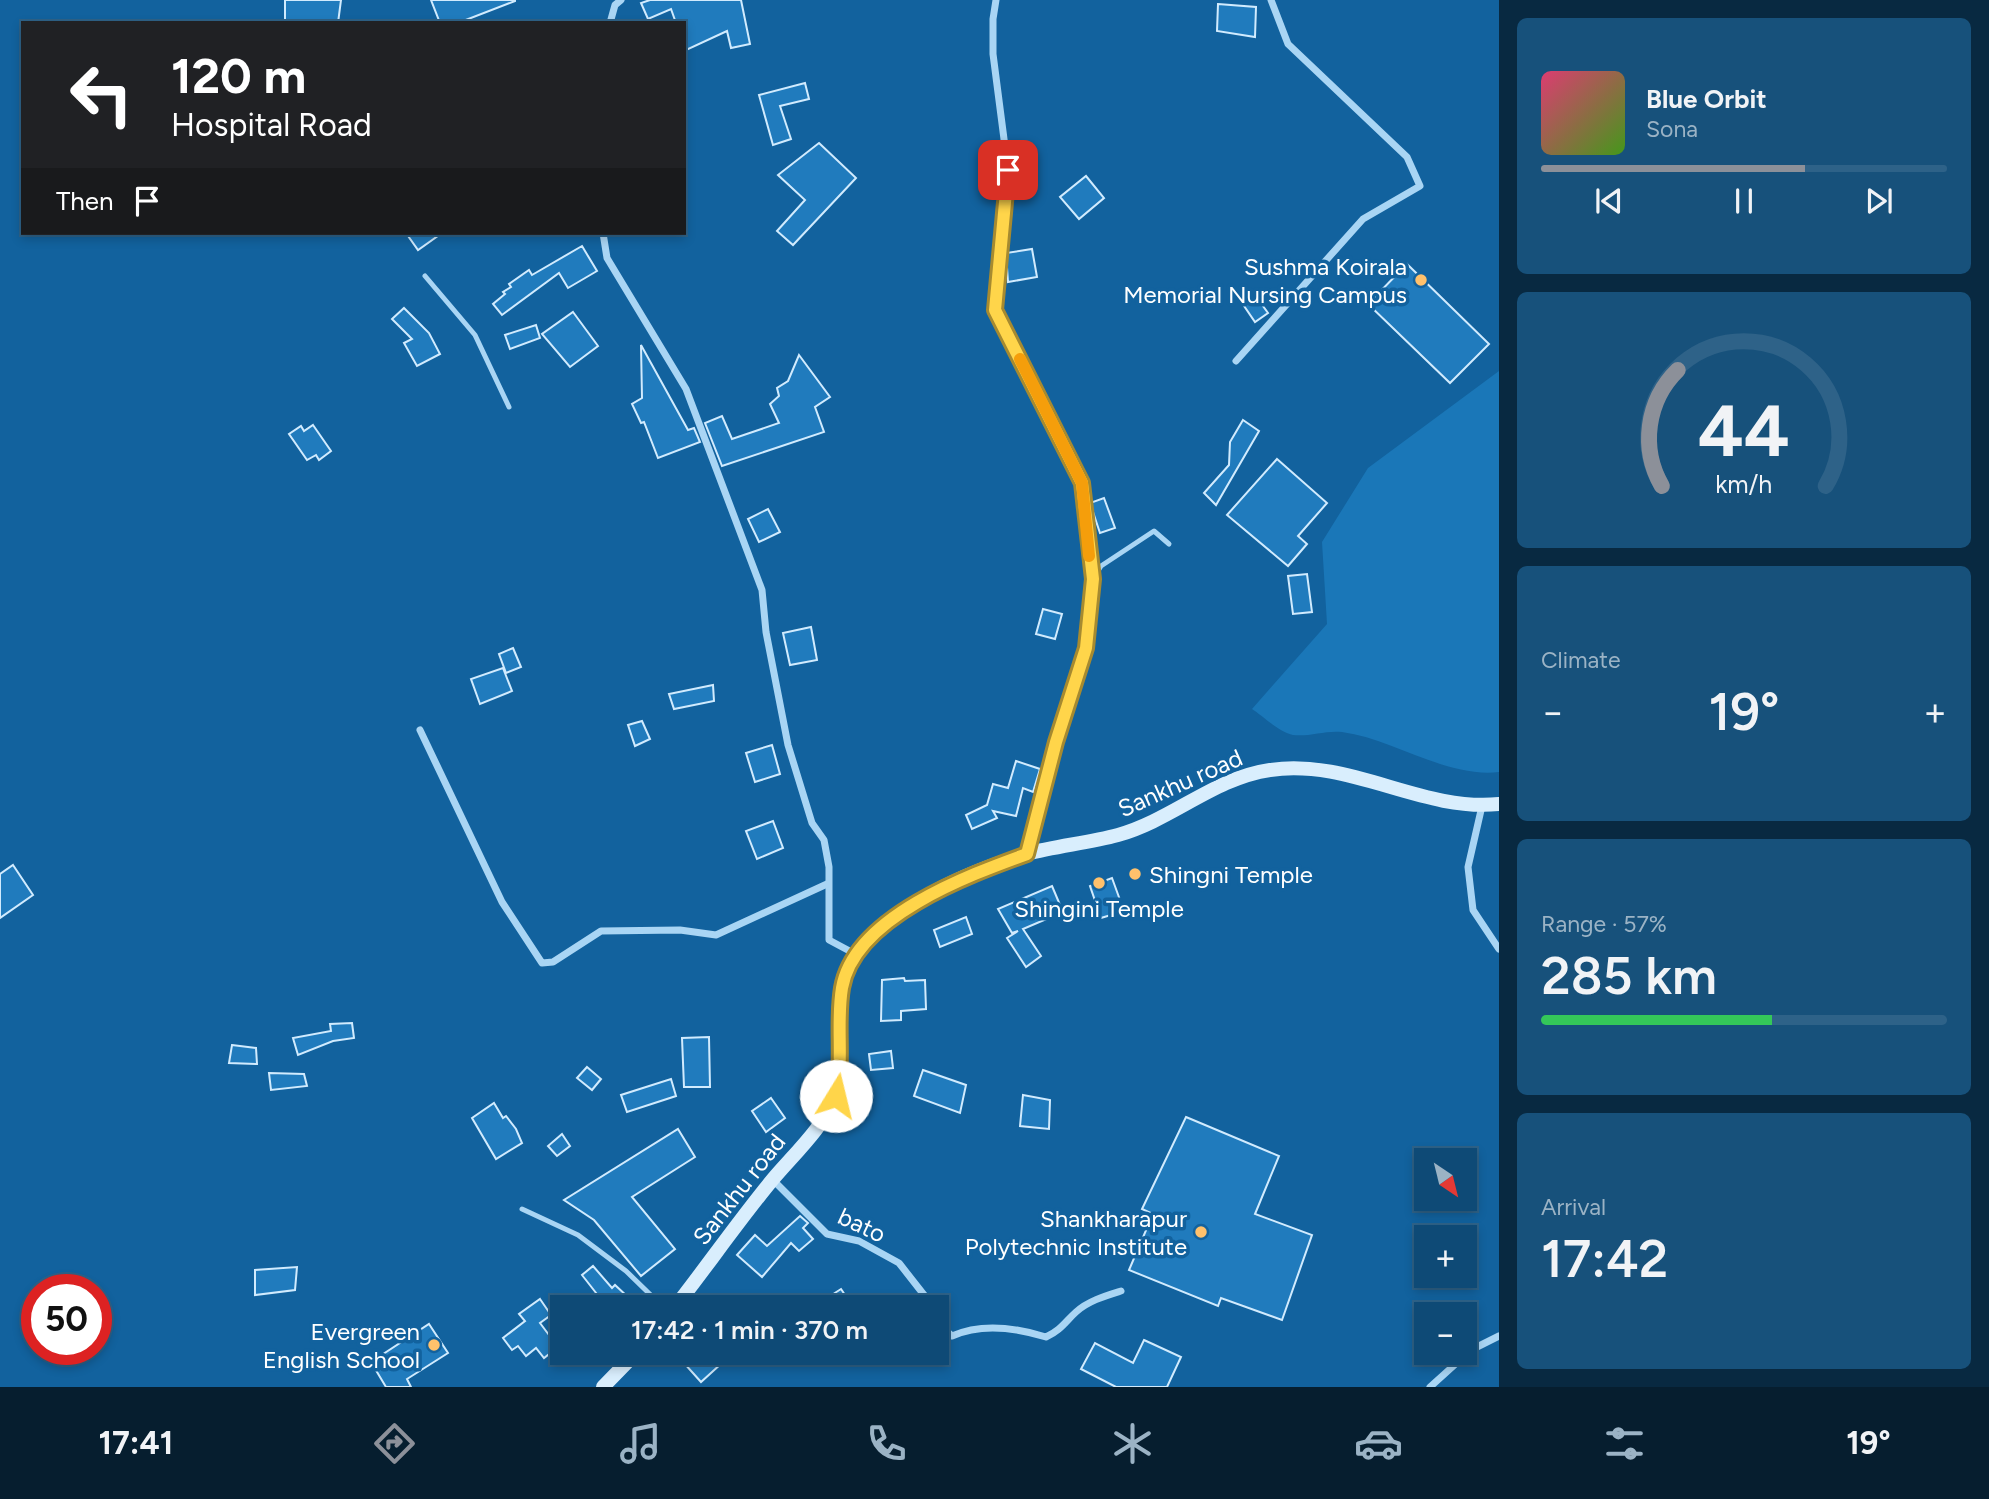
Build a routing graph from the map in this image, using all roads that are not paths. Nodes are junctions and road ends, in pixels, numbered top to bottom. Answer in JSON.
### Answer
{"nodes":[{"id":1,"x":621,"y":0,"type":"edge"},
{"id":2,"x":996,"y":0,"type":"edge"},
{"id":3,"x":1271,"y":0,"type":"edge"},
{"id":4,"x":611,"y":21,"type":"edge"},
{"id":5,"x":603,"y":235,"type":"edge"},
{"id":6,"x":425,"y":276,"type":"dead end"},
{"id":7,"x":1236,"y":362,"type":"dead end"},
{"id":8,"x":509,"y":407,"type":"dead end"},
{"id":9,"x":1169,"y":544,"type":"dead end"},
{"id":10,"x":1093,"y":579,"type":"junction"},
{"id":11,"x":421,"y":730,"type":"dead end"},
{"id":12,"x":1499,"y":804,"type":"edge"},
{"id":13,"x":1482,"y":806,"type":"junction"},
{"id":14,"x":1027,"y":854,"type":"junction"},
{"id":15,"x":827,"y":884,"type":"junction"},
{"id":16,"x":1499,"y":949,"type":"edge"},
{"id":17,"x":857,"y":956,"type":"junction"},
{"id":18,"x":773,"y":1180,"type":"junction"},
{"id":19,"x":522,"y":1209,"type":"dead end"},
{"id":20,"x":1121,"y":1292,"type":"dead end"},
{"id":21,"x":651,"y":1295,"type":"edge"},
{"id":22,"x":685,"y":1295,"type":"edge"},
{"id":23,"x":924,"y":1295,"type":"edge"},
{"id":24,"x":949,"y":1333,"type":"edge"},
{"id":25,"x":1499,"y":1336,"type":"edge"},
{"id":26,"x":624,"y":1365,"type":"edge"},
{"id":27,"x":603,"y":1387,"type":"edge"},
{"id":28,"x":1430,"y":1387,"type":"edge"}],
"edges":[{"from":1,"to":4,"type":"street"},
{"from":2,"to":10,"type":"street"},
{"from":3,"to":7,"type":"street"},
{"from":5,"to":15,"type":"street"},
{"from":6,"to":8,"type":"lane"},
{"from":9,"to":10,"type":"lane"},
{"from":10,"to":14,"type":"street"},
{"from":11,"to":15,"type":"street"},
{"from":12,"to":13,"type":"main road","name":"Sankhu road"},
{"from":13,"to":14,"type":"main road","name":"Sankhu road"},
{"from":13,"to":16,"type":"street"},
{"from":14,"to":17,"type":"main road","name":"Sankhu road"},
{"from":15,"to":17,"type":"street"},
{"from":17,"to":18,"type":"main road","name":"Sankhu road"},
{"from":18,"to":22,"type":"main road","name":"Sankhu road"},
{"from":18,"to":23,"type":"street","name":"bato"},
{"from":19,"to":21,"type":"lane"},
{"from":20,"to":24,"type":"street"},
{"from":25,"to":28,"type":"street"},
{"from":26,"to":27,"type":"main road"}]}
